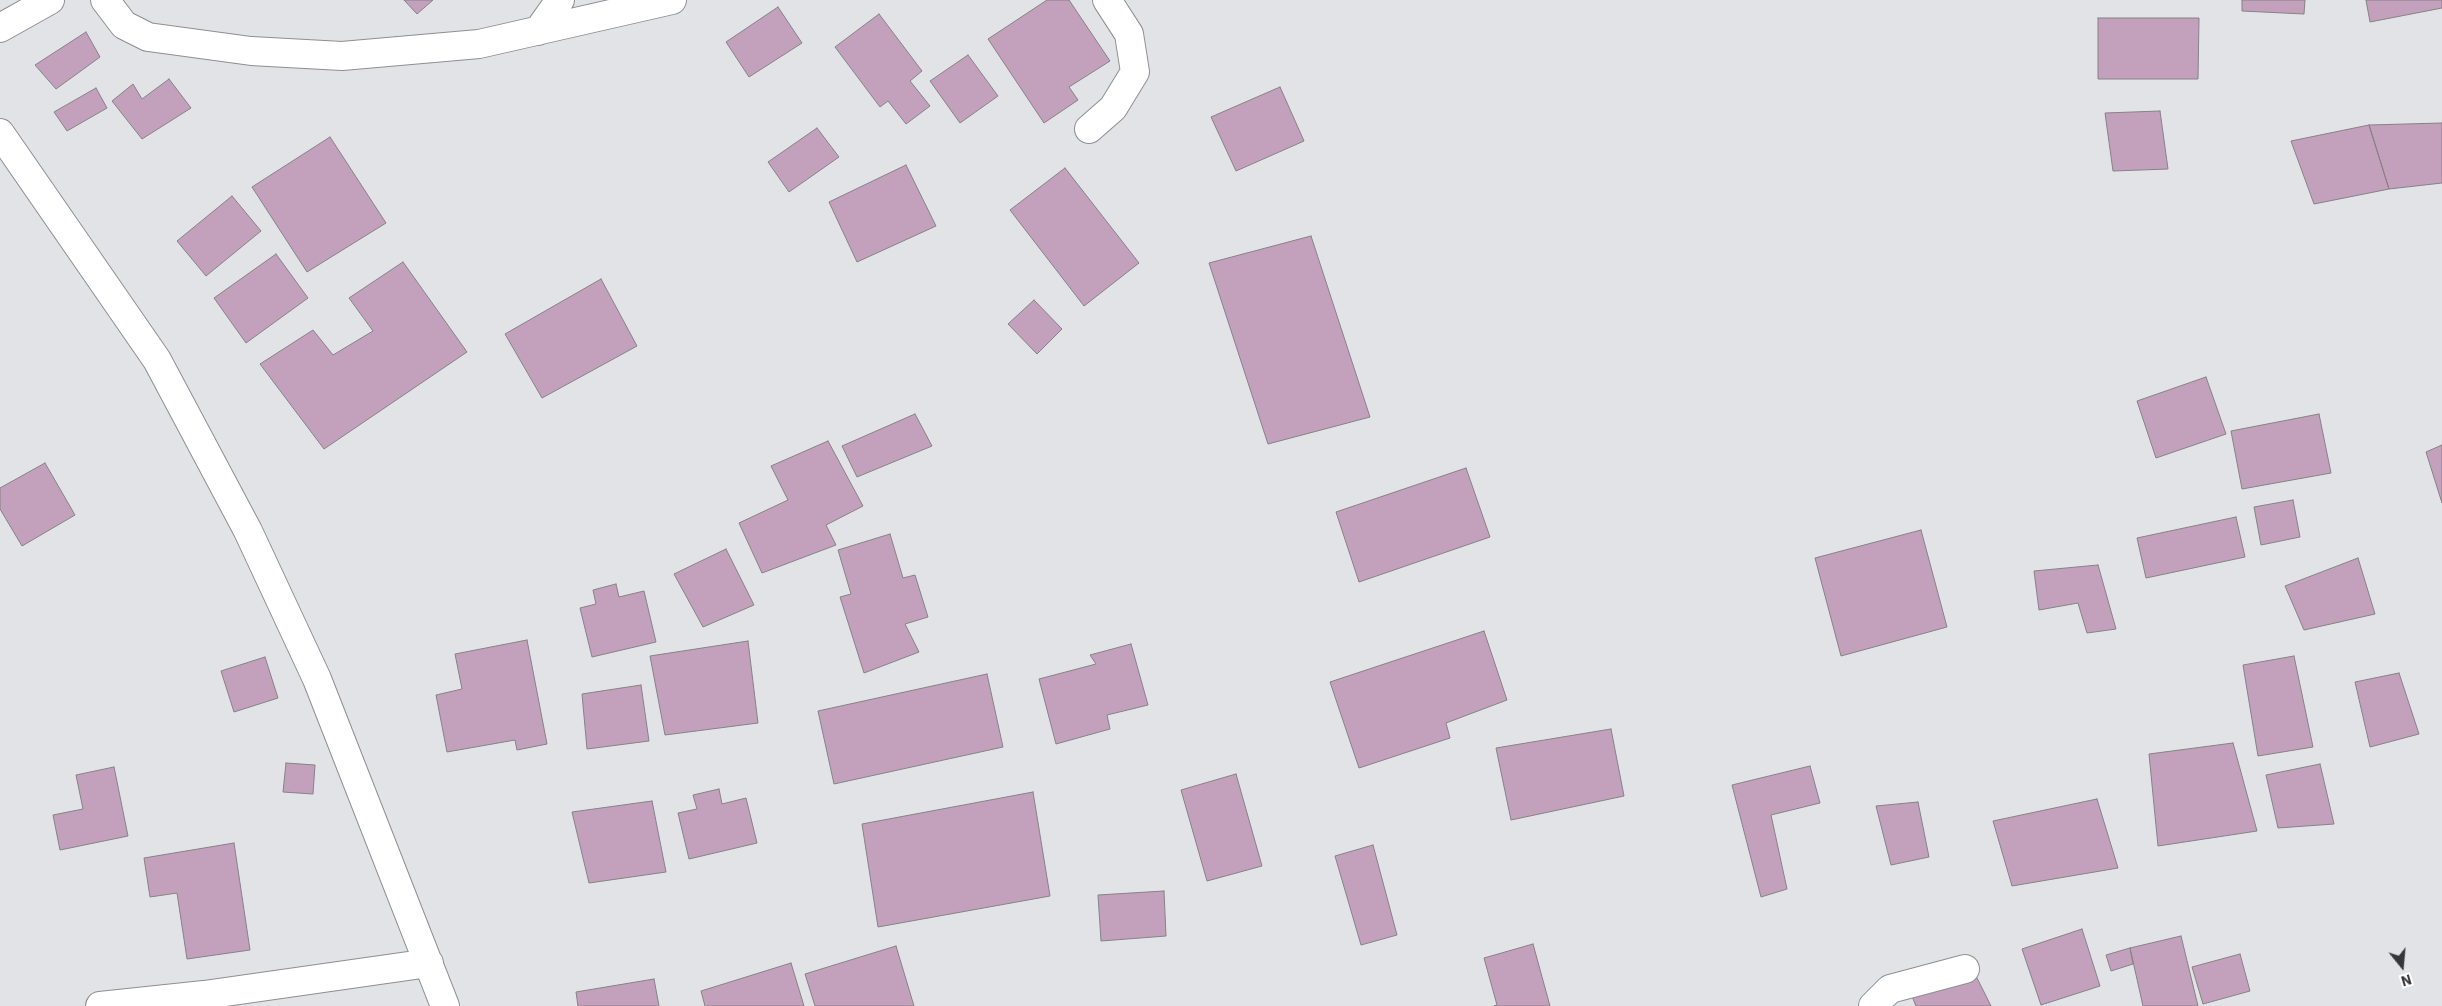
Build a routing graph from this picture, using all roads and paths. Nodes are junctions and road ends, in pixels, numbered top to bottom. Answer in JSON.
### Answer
{"nodes":[{"id":1,"x":50,"y":0,"type":"edge"},
{"id":2,"x":105,"y":0,"type":"edge"},
{"id":3,"x":560,"y":0,"type":"edge"},
{"id":4,"x":672,"y":0,"type":"edge"},
{"id":5,"x":1107,"y":0,"type":"edge"},
{"id":6,"x":0,"y":28,"type":"edge"},
{"id":7,"x":538,"y":31,"type":"junction"},
{"id":8,"x":1089,"y":129,"type":"dead end"},
{"id":9,"x":0,"y":132,"type":"edge"},
{"id":10,"x":429,"y":963,"type":"junction"},
{"id":11,"x":1965,"y":969,"type":"dead end"},
{"id":12,"x":100,"y":1006,"type":"edge"},
{"id":13,"x":445,"y":1006,"type":"edge"},
{"id":14,"x":1873,"y":1006,"type":"edge"}],
"edges":[{"from":1,"to":6,"type":"street"},
{"from":2,"to":7,"type":"street"},
{"from":3,"to":7,"type":"street"},
{"from":4,"to":7,"type":"street"},
{"from":5,"to":8,"type":"street"},
{"from":9,"to":10,"type":"street"},
{"from":10,"to":12,"type":"street"},
{"from":10,"to":13,"type":"street"},
{"from":11,"to":14,"type":"street"}]}
